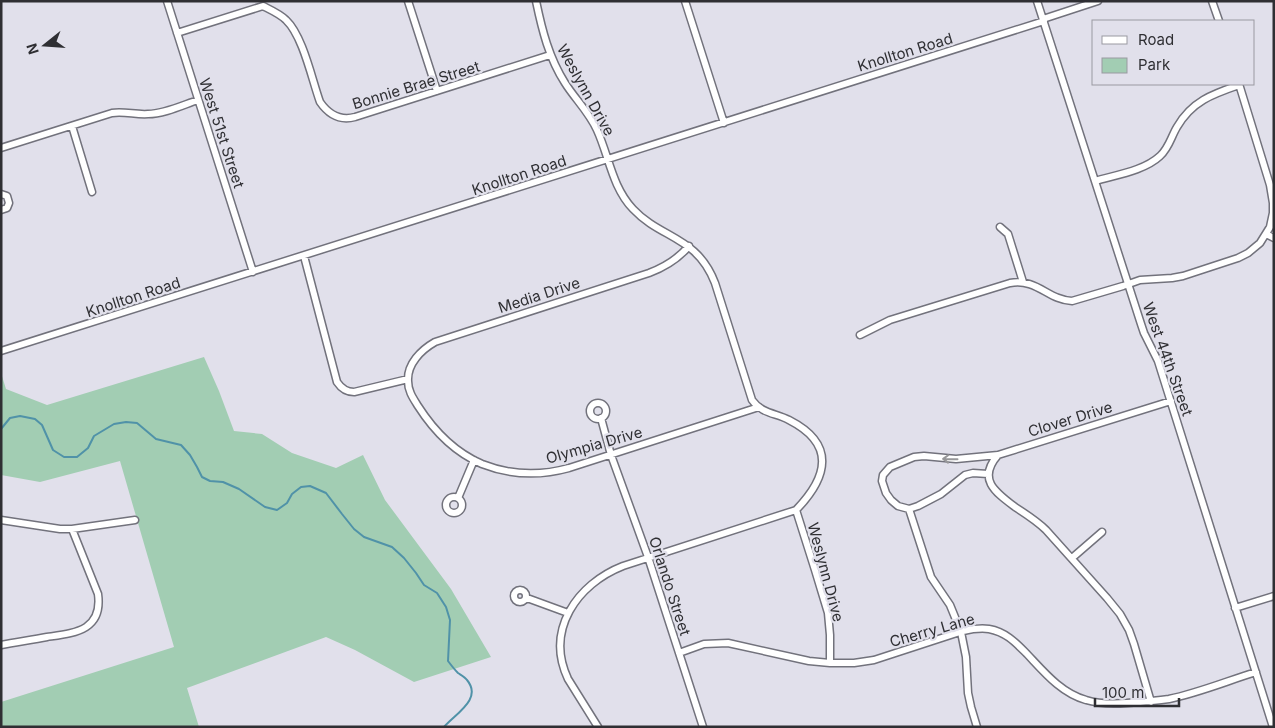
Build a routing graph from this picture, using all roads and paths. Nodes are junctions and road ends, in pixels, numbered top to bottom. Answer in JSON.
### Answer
{"nodes":[{"id":1,"x":167,"y":1,"type":"edge"},
{"id":2,"x":408,"y":1,"type":"edge"},
{"id":3,"x":536,"y":1,"type":"edge"},
{"id":4,"x":685,"y":1,"type":"edge"},
{"id":5,"x":1037,"y":1,"type":"edge"},
{"id":6,"x":1098,"y":1,"type":"edge"},
{"id":7,"x":1212,"y":1,"type":"edge"},
{"id":8,"x":263,"y":4,"type":"edge"},
{"id":9,"x":1043,"y":20,"type":"junction"},
{"id":10,"x":1219,"y":20,"type":"edge"},
{"id":11,"x":177,"y":33,"type":"junction"},
{"id":12,"x":550,"y":56,"type":"junction"},
{"id":13,"x":1239,"y":85,"type":"edge"},
{"id":14,"x":436,"y":92,"type":"junction"},
{"id":15,"x":198,"y":100,"type":"junction"},
{"id":16,"x":724,"y":123,"type":"junction"},
{"id":17,"x":72,"y":126,"type":"junction"},
{"id":18,"x":1,"y":148,"type":"edge"},
{"id":19,"x":609,"y":159,"type":"junction"},
{"id":20,"x":1096,"y":181,"type":"junction"},
{"id":21,"x":92,"y":192,"type":"dead end"},
{"id":22,"x":1,"y":194,"type":"edge"},
{"id":23,"x":1,"y":210,"type":"edge"},
{"id":24,"x":1000,"y":226,"type":"dead end"},
{"id":25,"x":1266,"y":234,"type":"junction"},
{"id":26,"x":1274,"y":238,"type":"edge"},
{"id":27,"x":689,"y":246,"type":"junction"},
{"id":28,"x":304,"y":256,"type":"junction"},
{"id":29,"x":253,"y":272,"type":"junction"},
{"id":30,"x":1024,"y":282,"type":"junction"},
{"id":31,"x":1128,"y":284,"type":"junction"},
{"id":32,"x":860,"y":335,"type":"dead end"},
{"id":33,"x":1,"y":352,"type":"edge"},
{"id":34,"x":408,"y":379,"type":"junction"},
{"id":35,"x":1171,"y":401,"type":"junction"},
{"id":36,"x":758,"y":407,"type":"junction"},
{"id":37,"x":601,"y":418,"type":"dead end"},
{"id":38,"x":612,"y":455,"type":"junction"},
{"id":39,"x":998,"y":455,"type":"junction"},
{"id":40,"x":474,"y":460,"type":"junction"},
{"id":41,"x":988,"y":474,"type":"junction"},
{"id":42,"x":458,"y":498,"type":"dead end"},
{"id":43,"x":909,"y":509,"type":"junction"},
{"id":44,"x":796,"y":510,"type":"junction"},
{"id":45,"x":1,"y":520,"type":"edge"},
{"id":46,"x":135,"y":520,"type":"dead end"},
{"id":47,"x":72,"y":529,"type":"junction"},
{"id":48,"x":1102,"y":532,"type":"dead end"},
{"id":49,"x":648,"y":557,"type":"junction"},
{"id":50,"x":1072,"y":558,"type":"junction"},
{"id":51,"x":1274,"y":596,"type":"edge"},
{"id":52,"x":527,"y":598,"type":"dead end"},
{"id":53,"x":1236,"y":608,"type":"junction"},
{"id":54,"x":568,"y":613,"type":"junction"},
{"id":55,"x":961,"y":632,"type":"junction"},
{"id":56,"x":1,"y":645,"type":"edge"},
{"id":57,"x":679,"y":653,"type":"junction"},
{"id":58,"x":830,"y":663,"type":"junction"},
{"id":59,"x":1256,"y":672,"type":"junction"},
{"id":60,"x":1151,"y":702,"type":"junction"},
{"id":61,"x":1273,"y":725,"type":"edge"},
{"id":62,"x":598,"y":727,"type":"edge"},
{"id":63,"x":703,"y":727,"type":"edge"},
{"id":64,"x":977,"y":727,"type":"edge"}],
"edges":[{"from":1,"to":11,"type":"street","name":"West 51st Street"},
{"from":2,"to":14,"type":"street"},
{"from":3,"to":12,"type":"street","name":"Weslynn Drive"},
{"from":4,"to":16,"type":"street"},
{"from":5,"to":9,"type":"street","name":"West 44th Street"},
{"from":6,"to":9,"type":"street","name":"Knollton Road"},
{"from":7,"to":10,"type":"street"},
{"from":8,"to":11,"type":"street","name":"Bonnie Brae Street"},
{"from":8,"to":14,"type":"street","name":"Bonnie Brae Street"},
{"from":9,"to":16,"type":"street","name":"Knollton Road"},
{"from":9,"to":20,"type":"street","name":"West 44th Street"},
{"from":11,"to":15,"type":"street","name":"West 51st Street"},
{"from":12,"to":14,"type":"street","name":"Bonnie Brae Street"},
{"from":12,"to":19,"type":"street","name":"Weslynn Drive"},
{"from":13,"to":20,"type":"street"},
{"from":13,"to":25,"type":"street"},
{"from":15,"to":17,"type":"street"},
{"from":15,"to":29,"type":"street","name":"West 51st Street"},
{"from":16,"to":19,"type":"street","name":"Knollton Road"},
{"from":17,"to":18,"type":"street"},
{"from":17,"to":21,"type":"street"},
{"from":19,"to":27,"type":"street","name":"Weslynn Drive"},
{"from":19,"to":28,"type":"street","name":"Knollton Road"},
{"from":20,"to":31,"type":"street","name":"West 44th Street"},
{"from":22,"to":23,"type":"street"},
{"from":24,"to":30,"type":"street"},
{"from":25,"to":26,"type":"street"},
{"from":25,"to":31,"type":"street"},
{"from":27,"to":34,"type":"street","name":"Media Drive"},
{"from":27,"to":36,"type":"street","name":"Weslynn Drive"},
{"from":28,"to":29,"type":"street","name":"Knollton Road"},
{"from":28,"to":34,"type":"street"},
{"from":29,"to":33,"type":"street","name":"Knollton Road"},
{"from":30,"to":31,"type":"street"},
{"from":30,"to":32,"type":"street"},
{"from":31,"to":35,"type":"street","name":"West 44th Street"},
{"from":34,"to":40,"type":"street","name":"Olympia Drive"},
{"from":35,"to":39,"type":"street","name":"Clover Drive"},
{"from":35,"to":53,"type":"street","name":"West 44th Street"},
{"from":36,"to":38,"type":"street","name":"Olympia Drive"},
{"from":36,"to":44,"type":"street","name":"Weslynn Drive"},
{"from":37,"to":38,"type":"street","name":"Orlando Street"},
{"from":38,"to":40,"type":"street","name":"Olympia Drive"},
{"from":38,"to":49,"type":"street","name":"Orlando Street"},
{"from":39,"to":41,"type":"street"},
{"from":39,"to":43,"type":"street","name":"Clover Drive","one_way":true},
{"from":40,"to":42,"type":"street"},
{"from":41,"to":43,"type":"street"},
{"from":41,"to":50,"type":"street"},
{"from":43,"to":55,"type":"street"},
{"from":44,"to":49,"type":"street"},
{"from":44,"to":58,"type":"street","name":"Weslynn Drive"},
{"from":45,"to":47,"type":"street"},
{"from":46,"to":47,"type":"street"},
{"from":47,"to":56,"type":"street"},
{"from":48,"to":50,"type":"street"},
{"from":49,"to":54,"type":"street"},
{"from":49,"to":57,"type":"street","name":"Orlando Street"},
{"from":50,"to":60,"type":"street"},
{"from":51,"to":53,"type":"street"},
{"from":52,"to":54,"type":"street"},
{"from":53,"to":59,"type":"street","name":"West 44th Street"},
{"from":54,"to":62,"type":"street"},
{"from":55,"to":58,"type":"street","name":"Cherry Lane"},
{"from":55,"to":60,"type":"street","name":"Cherry Lane"},
{"from":55,"to":64,"type":"street"},
{"from":57,"to":58,"type":"street","name":"Cherry Lane"},
{"from":57,"to":63,"type":"street","name":"Orlando Street"},
{"from":59,"to":60,"type":"street","name":"Cherry Lane"},
{"from":59,"to":61,"type":"street","name":"West 44th Street"}]}
